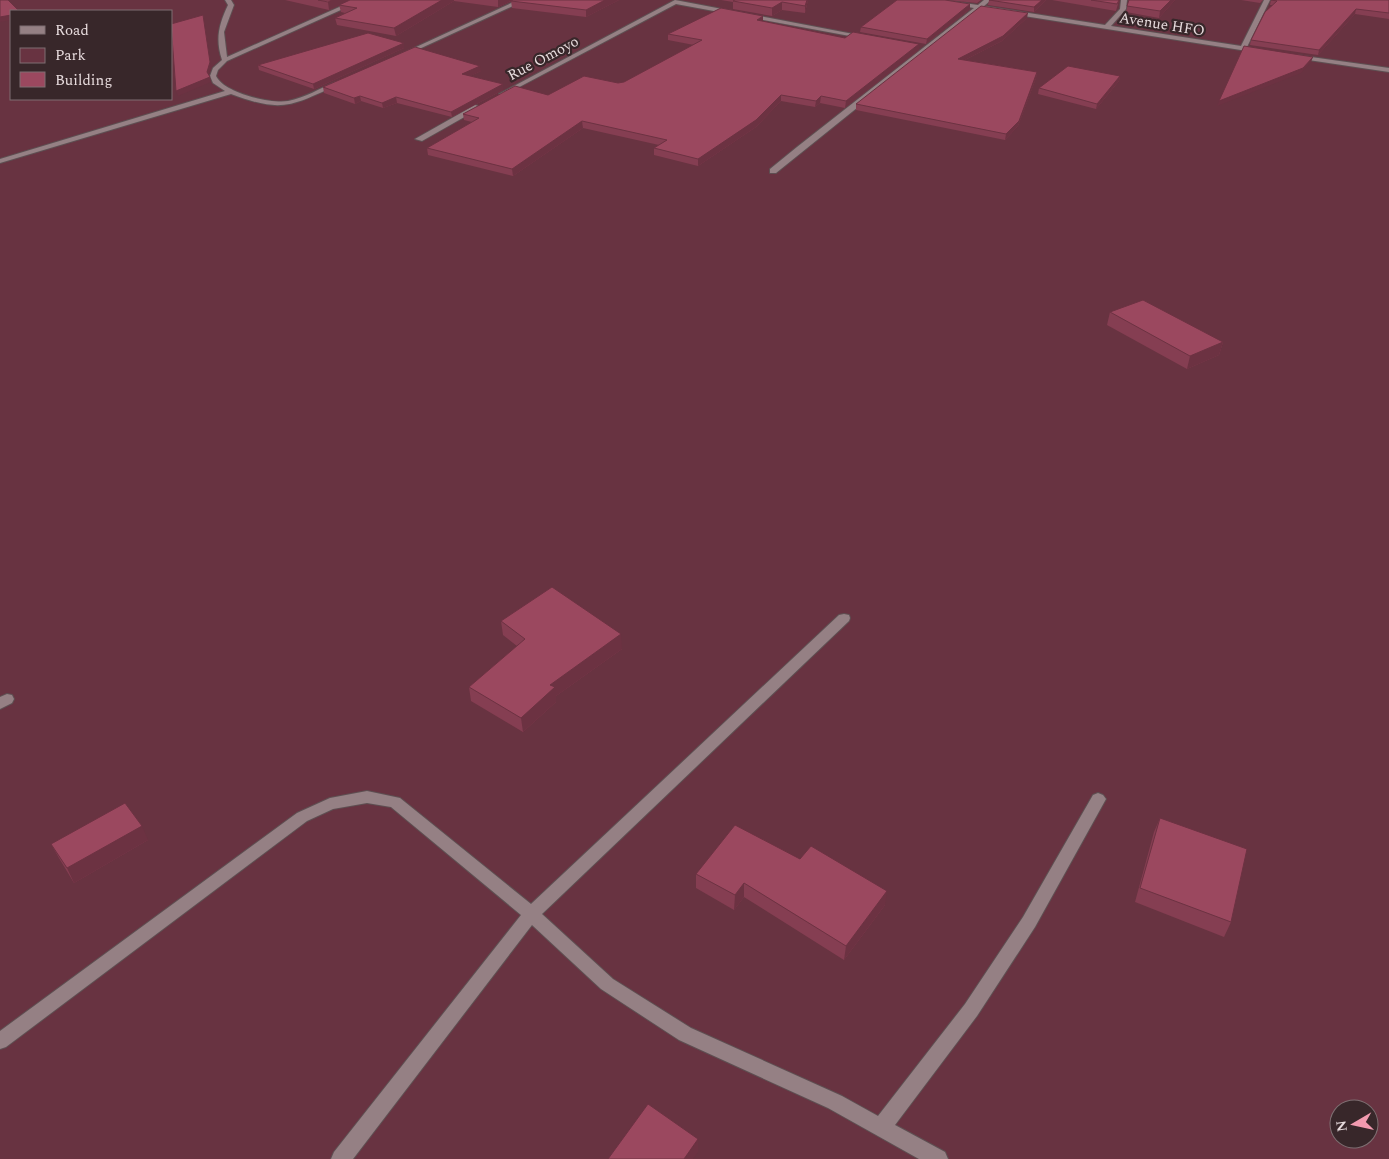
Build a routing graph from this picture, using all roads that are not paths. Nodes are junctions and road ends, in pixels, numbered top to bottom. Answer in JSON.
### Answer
{"nodes":[{"id":1,"x":360,"y":0,"type":"edge"},
{"id":2,"x":523,"y":0,"type":"edge"},
{"id":3,"x":931,"y":0,"type":"edge"},
{"id":4,"x":988,"y":0,"type":"edge"},
{"id":5,"x":1124,"y":0,"type":"edge"},
{"id":6,"x":1267,"y":0,"type":"edge"},
{"id":7,"x":231,"y":1,"type":"edge"},
{"id":8,"x":677,"y":1,"type":"edge"},
{"id":9,"x":978,"y":8,"type":"junction"},
{"id":10,"x":1106,"y":28,"type":"junction"},
{"id":11,"x":869,"y":37,"type":"edge"},
{"id":12,"x":918,"y":46,"type":"edge"},
{"id":13,"x":928,"y":48,"type":"junction"},
{"id":14,"x":1243,"y":49,"type":"junction"},
{"id":15,"x":1272,"y":53,"type":"edge"},
{"id":16,"x":1292,"y":56,"type":"edge"},
{"id":17,"x":397,"y":58,"type":"edge"},
{"id":18,"x":224,"y":60,"type":"junction"},
{"id":19,"x":1389,"y":70,"type":"edge"},
{"id":20,"x":342,"y":81,"type":"edge"},
{"id":21,"x":229,"y":92,"type":"junction"},
{"id":22,"x":494,"y":98,"type":"edge"},
{"id":23,"x":486,"y":103,"type":"edge"},
{"id":24,"x":418,"y":139,"type":"dead end"},
{"id":25,"x":0,"y":161,"type":"edge"},
{"id":26,"x":773,"y":170,"type":"dead end"},
{"id":27,"x":844,"y":618,"type":"dead end"},
{"id":28,"x":1098,"y":799,"type":"dead end"},
{"id":29,"x":531,"y":914,"type":"junction"},
{"id":30,"x":0,"y":1041,"type":"edge"},
{"id":31,"x":882,"y":1126,"type":"junction"},
{"id":32,"x":341,"y":1159,"type":"edge"},
{"id":33,"x":938,"y":1159,"type":"edge"}],
"edges":[{"from":1,"to":18,"type":"street"},
{"from":2,"to":17,"type":"street"},
{"from":3,"to":9,"type":"street","name":"Avenue HFO"},
{"from":4,"to":9,"type":"street"},
{"from":5,"to":10,"type":"street"},
{"from":6,"to":14,"type":"street"},
{"from":7,"to":18,"type":"street"},
{"from":8,"to":11,"type":"street"},
{"from":8,"to":22,"type":"street","name":"Rue Omoyo"},
{"from":9,"to":10,"type":"street","name":"Avenue HFO"},
{"from":9,"to":13,"type":"street"},
{"from":10,"to":14,"type":"street","name":"Avenue HFO"},
{"from":12,"to":13,"type":"street"},
{"from":13,"to":26,"type":"street"},
{"from":14,"to":15,"type":"street","name":"Avenue HFO"},
{"from":16,"to":19,"type":"street"},
{"from":18,"to":21,"type":"street"},
{"from":20,"to":21,"type":"street"},
{"from":21,"to":25,"type":"street"},
{"from":23,"to":24,"type":"street"},
{"from":27,"to":29,"type":"street"},
{"from":28,"to":31,"type":"street"},
{"from":29,"to":30,"type":"street"},
{"from":29,"to":31,"type":"street"},
{"from":29,"to":32,"type":"street"},
{"from":31,"to":33,"type":"street"}]}
